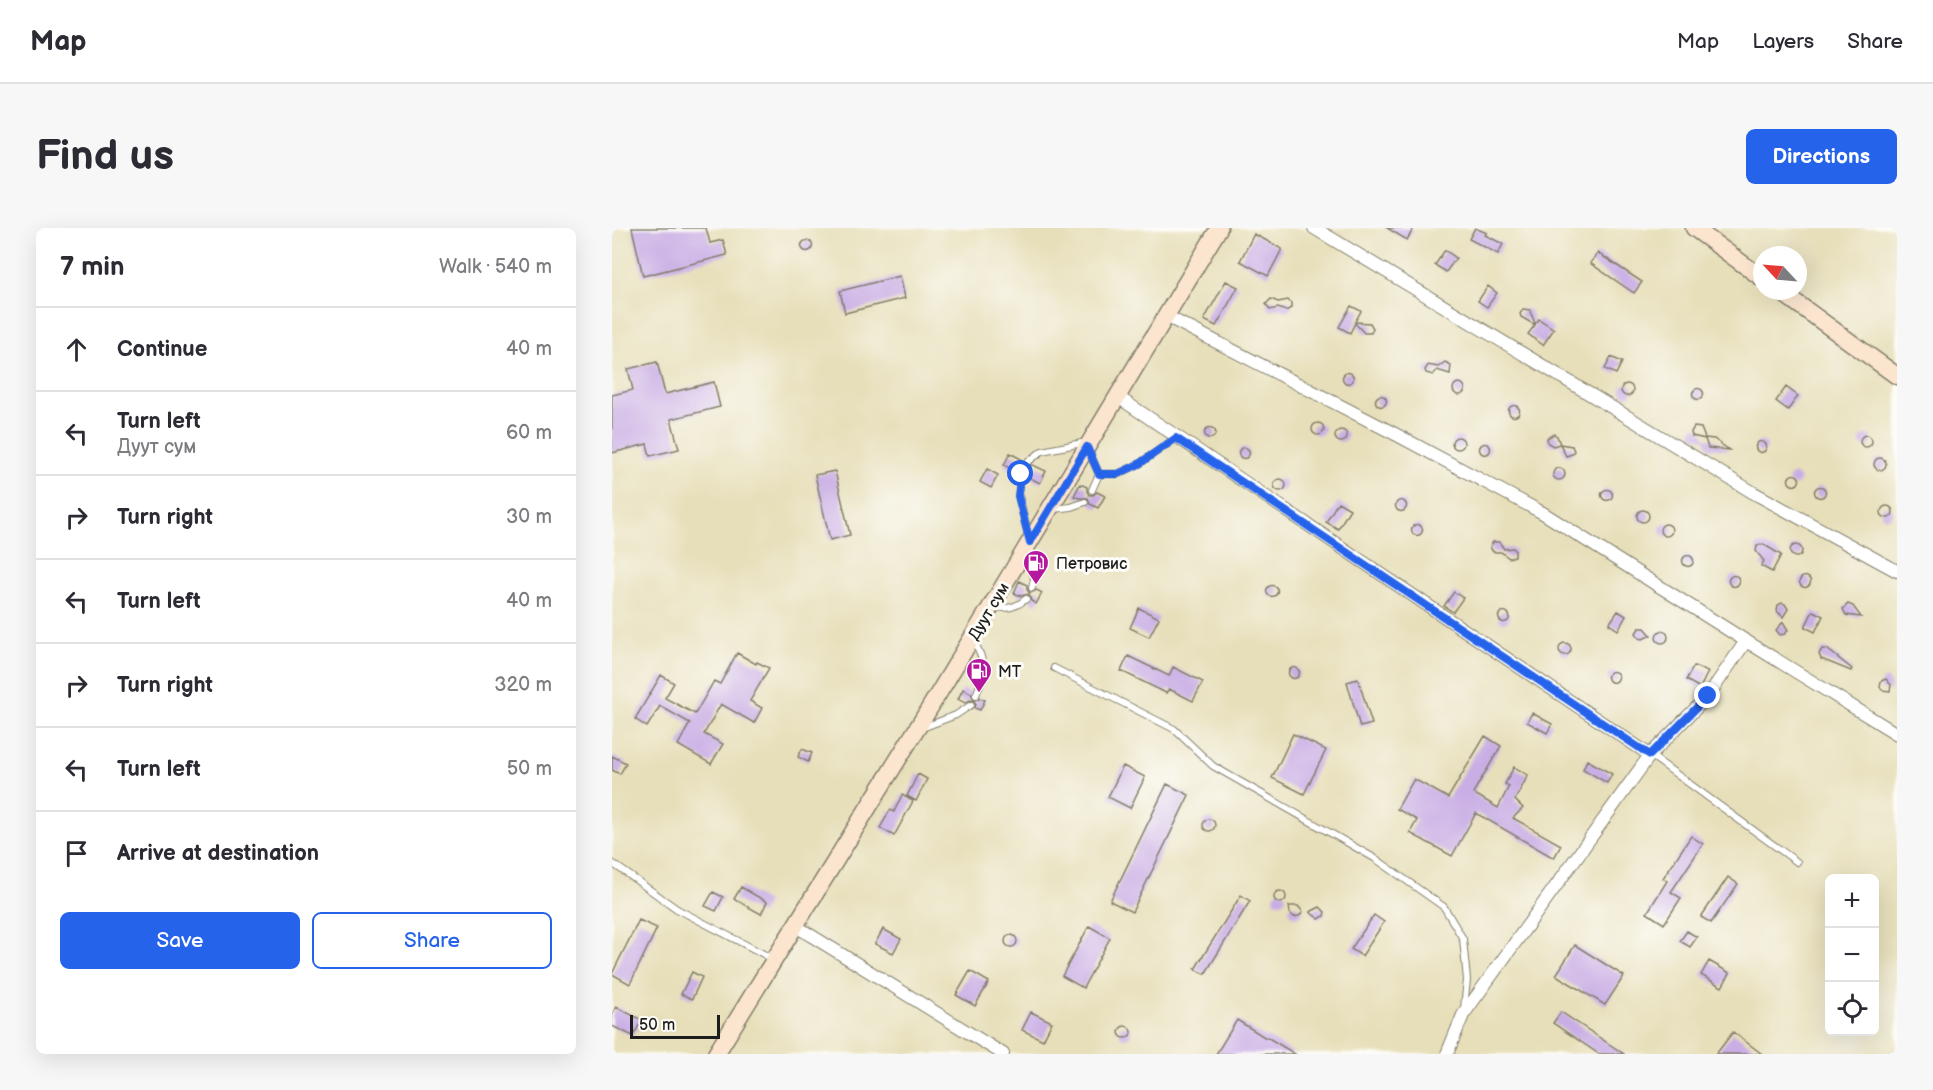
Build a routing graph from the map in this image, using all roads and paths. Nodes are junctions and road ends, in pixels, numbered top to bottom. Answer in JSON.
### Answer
{"nodes":[{"id":1,"x":1219,"y":228,"type":"edge"},
{"id":2,"x":1314,"y":228,"type":"edge"},
{"id":3,"x":1694,"y":228,"type":"edge"},
{"id":4,"x":1753,"y":271,"type":"edge"},
{"id":5,"x":1792,"y":300,"type":"edge"},
{"id":6,"x":1166,"y":316,"type":"junction"},
{"id":7,"x":1897,"y":376,"type":"edge"},
{"id":8,"x":1118,"y":397,"type":"junction"},
{"id":9,"x":1176,"y":438,"type":"junction"},
{"id":10,"x":1089,"y":444,"type":"junction"},
{"id":11,"x":1028,"y":462,"type":"dead end"},
{"id":12,"x":1021,"y":474,"type":"dead end"},
{"id":13,"x":1099,"y":474,"type":"junction"},
{"id":14,"x":1092,"y":490,"type":"dead end"},
{"id":15,"x":1085,"y":501,"type":"dead end"},
{"id":16,"x":1050,"y":509,"type":"junction"},
{"id":17,"x":1030,"y":542,"type":"junction"},
{"id":18,"x":1897,"y":571,"type":"edge"},
{"id":19,"x":1032,"y":588,"type":"dead end"},
{"id":20,"x":1026,"y":599,"type":"dead end"},
{"id":21,"x":991,"y":606,"type":"junction"},
{"id":22,"x":972,"y":638,"type":"junction"},
{"id":23,"x":1746,"y":641,"type":"junction"},
{"id":24,"x":1053,"y":668,"type":"dead end"},
{"id":25,"x":976,"y":695,"type":"dead end"},
{"id":26,"x":971,"y":705,"type":"dead end"},
{"id":27,"x":916,"y":729,"type":"junction"},
{"id":28,"x":1897,"y":734,"type":"edge"},
{"id":29,"x":1650,"y":755,"type":"junction"},
{"id":30,"x":1797,"y":862,"type":"dead end"},
{"id":31,"x":612,"y":863,"type":"edge"},
{"id":32,"x":794,"y":925,"type":"junction"},
{"id":33,"x":773,"y":959,"type":"junction"},
{"id":34,"x":1463,"y":1015,"type":"junction"},
{"id":35,"x":716,"y":1054,"type":"edge"},
{"id":36,"x":1003,"y":1054,"type":"edge"},
{"id":37,"x":1447,"y":1054,"type":"edge"}],
"edges":[{"from":1,"to":6,"type":"main road","name":"Дуут сум"},
{"from":2,"to":18,"type":"street"},
{"from":3,"to":4,"type":"main road"},
{"from":5,"to":7,"type":"main road"},
{"from":6,"to":8,"type":"main road","name":"Дуут сум"},
{"from":6,"to":23,"type":"street"},
{"from":8,"to":9,"type":"street"},
{"from":8,"to":10,"type":"main road","name":"Дуут сум"},
{"from":9,"to":13,"type":"lane"},
{"from":9,"to":29,"type":"street"},
{"from":10,"to":11,"type":"lane"},
{"from":10,"to":13,"type":"lane"},
{"from":10,"to":16,"type":"main road","name":"Дуут сум"},
{"from":12,"to":17,"type":"lane"},
{"from":13,"to":14,"type":"lane"},
{"from":15,"to":16,"type":"lane"},
{"from":16,"to":17,"type":"main road","name":"Дуут сум"},
{"from":17,"to":19,"type":"lane"},
{"from":17,"to":21,"type":"main road","name":"Дуут сум"},
{"from":20,"to":21,"type":"lane"},
{"from":21,"to":22,"type":"main road","name":"Дуут сум"},
{"from":22,"to":25,"type":"lane"},
{"from":22,"to":27,"type":"main road","name":"Дуут сум"},
{"from":23,"to":28,"type":"street"},
{"from":23,"to":29,"type":"street"},
{"from":24,"to":34,"type":"lane"},
{"from":26,"to":27,"type":"lane"},
{"from":27,"to":32,"type":"main road","name":"Дуут сум"},
{"from":29,"to":30,"type":"lane"},
{"from":29,"to":34,"type":"street"},
{"from":31,"to":33,"type":"lane"},
{"from":32,"to":33,"type":"main road","name":"Дуут сум"},
{"from":32,"to":36,"type":"street"},
{"from":33,"to":35,"type":"main road","name":"Дуут сум"},
{"from":34,"to":37,"type":"street"}]}
